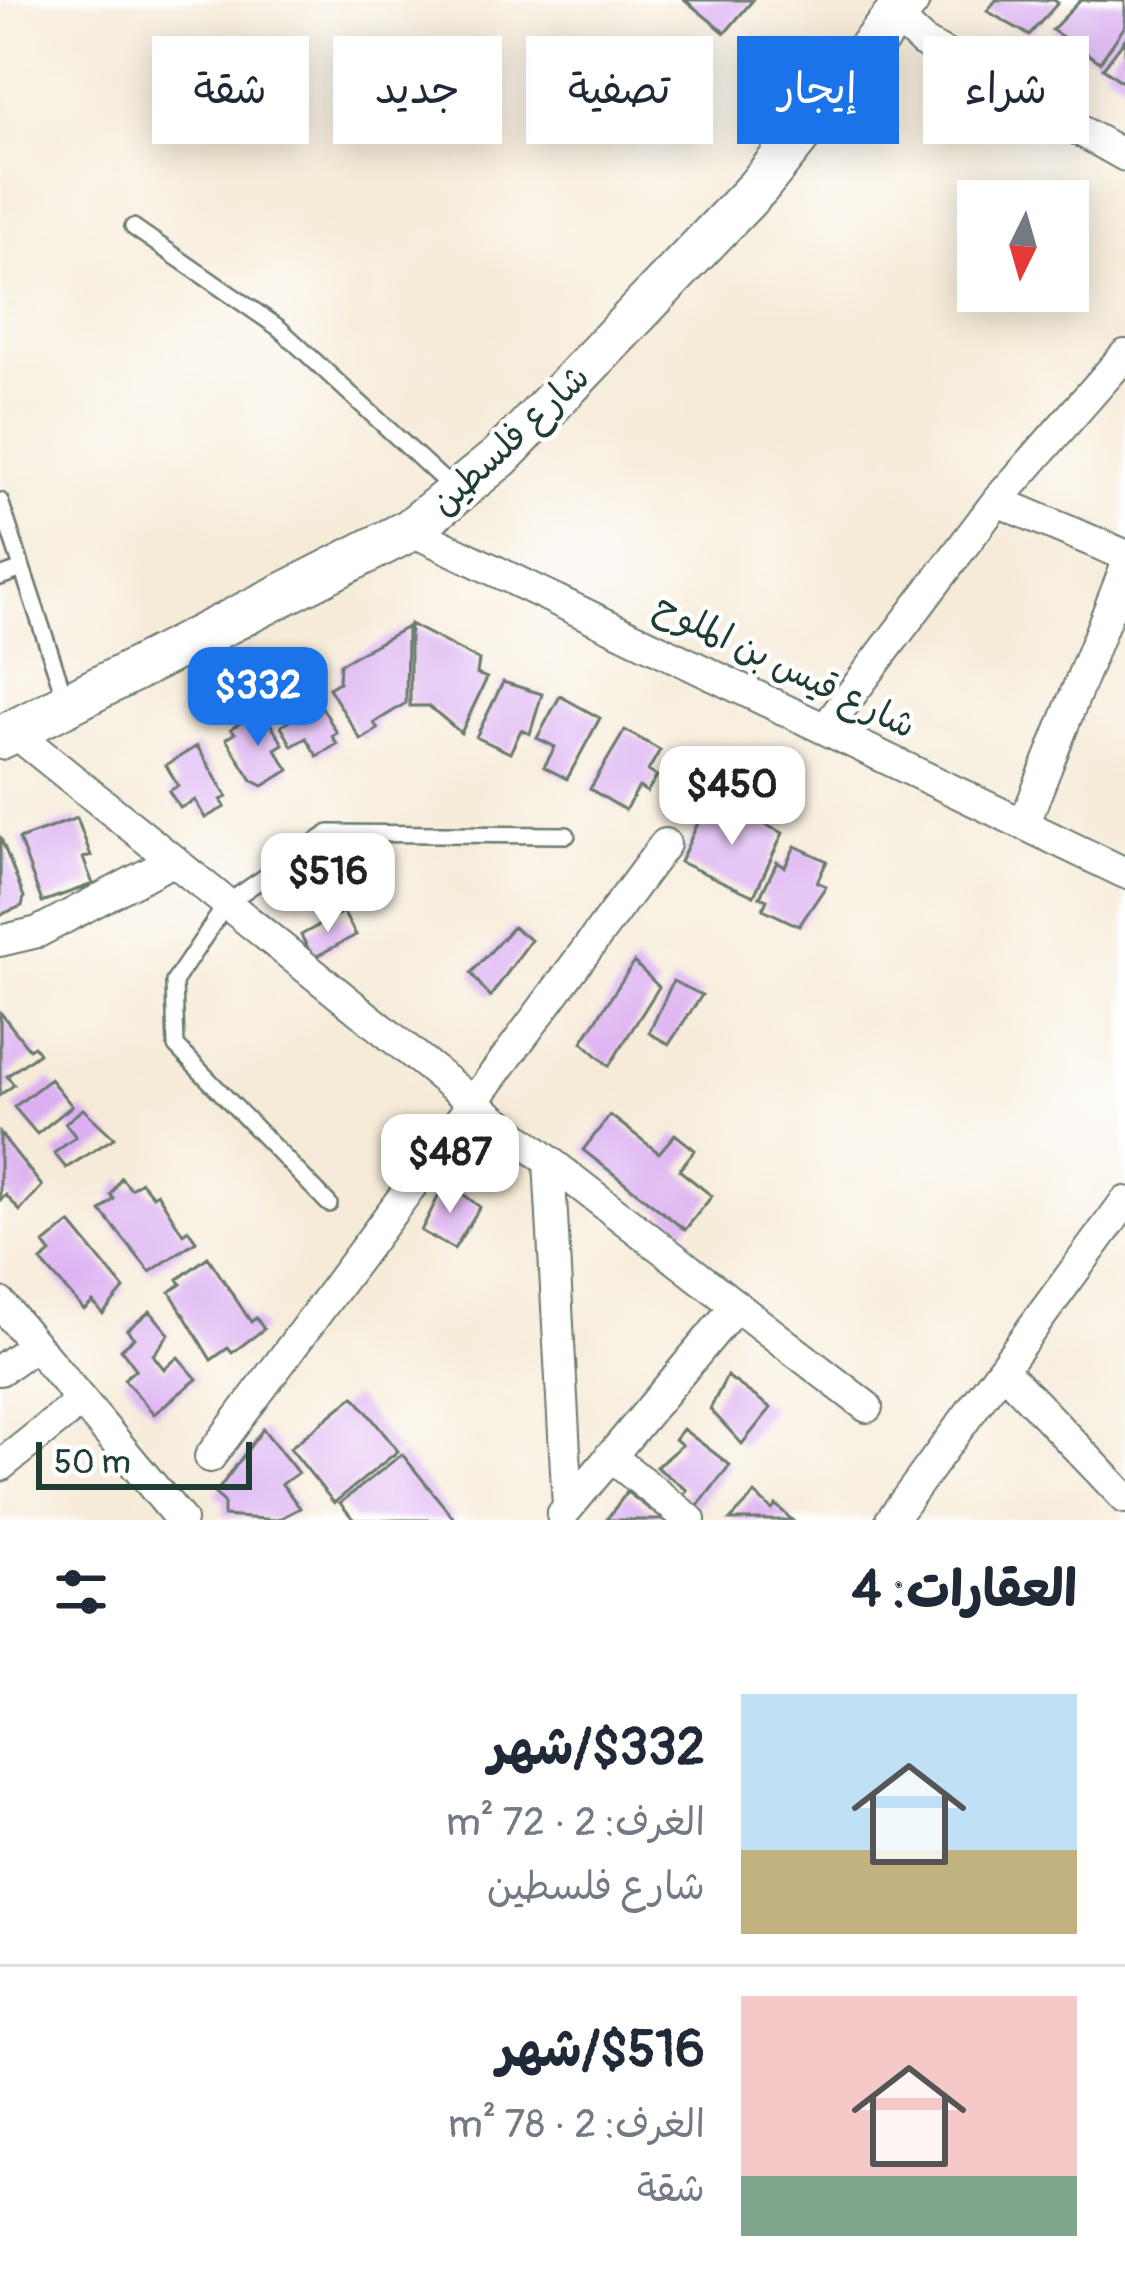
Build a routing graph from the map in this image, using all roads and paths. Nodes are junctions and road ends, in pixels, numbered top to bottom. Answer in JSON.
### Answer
{"nodes":[{"id":1,"x":901,"y":8,"type":"edge"},
{"id":2,"x":1125,"y":156,"type":"edge"},
{"id":3,"x":134,"y":227,"type":"dead end"},
{"id":4,"x":1125,"y":355,"type":"edge"},
{"id":5,"x":457,"y":492,"type":"junction"},
{"id":6,"x":0,"y":501,"type":"edge"},
{"id":7,"x":997,"y":501,"type":"junction"},
{"id":8,"x":410,"y":530,"type":"junction"},
{"id":9,"x":1125,"y":555,"type":"edge"},
{"id":10,"x":22,"y":569,"type":"junction"},
{"id":11,"x":1125,"y":569,"type":"edge"},
{"id":12,"x":0,"y":578,"type":"edge"},
{"id":13,"x":68,"y":707,"type":"junction"},
{"id":14,"x":825,"y":729,"type":"junction"},
{"id":15,"x":7,"y":735,"type":"edge"},
{"id":16,"x":1024,"y":824,"type":"junction"},
{"id":17,"x":567,"y":835,"type":"dead end"},
{"id":18,"x":665,"y":844,"type":"dead end"},
{"id":19,"x":174,"y":860,"type":"junction"},
{"id":20,"x":1125,"y":873,"type":"edge"},
{"id":21,"x":227,"y":903,"type":"junction"},
{"id":22,"x":0,"y":940,"type":"edge"},
{"id":23,"x":475,"y":1104,"type":"junction"},
{"id":24,"x":549,"y":1161,"type":"junction"},
{"id":25,"x":328,"y":1204,"type":"dead end"},
{"id":26,"x":1121,"y":1217,"type":"edge"},
{"id":27,"x":0,"y":1303,"type":"edge"},
{"id":28,"x":736,"y":1306,"type":"junction"},
{"id":29,"x":34,"y":1346,"type":"junction"},
{"id":30,"x":1002,"y":1369,"type":"junction"},
{"id":31,"x":0,"y":1370,"type":"edge"},
{"id":32,"x":82,"y":1401,"type":"junction"},
{"id":33,"x":867,"y":1407,"type":"dead end"},
{"id":34,"x":610,"y":1456,"type":"junction"},
{"id":35,"x":210,"y":1457,"type":"dead end"},
{"id":36,"x":0,"y":1466,"type":"edge"},
{"id":37,"x":1125,"y":1498,"type":"edge"},
{"id":38,"x":564,"y":1514,"type":"edge"},
{"id":39,"x":181,"y":1520,"type":"edge"},
{"id":40,"x":690,"y":1520,"type":"edge"},
{"id":41,"x":891,"y":1520,"type":"edge"}],
"edges":[{"from":1,"to":2,"type":"street"},
{"from":1,"to":5,"type":"street","name":"شارع فلسطين"},
{"from":3,"to":5,"type":"lane"},
{"from":4,"to":7,"type":"street"},
{"from":5,"to":8,"type":"street","name":"شارع فلسطين"},
{"from":6,"to":10,"type":"lane"},
{"from":7,"to":9,"type":"street"},
{"from":7,"to":14,"type":"street"},
{"from":8,"to":13,"type":"street","name":"شارع فلسطين"},
{"from":8,"to":14,"type":"street","name":"شارع قيس بن الملوح"},
{"from":10,"to":12,"type":"lane"},
{"from":10,"to":13,"type":"lane"},
{"from":11,"to":16,"type":"street"},
{"from":13,"to":15,"type":"street","name":"شارع فلسطين"},
{"from":14,"to":16,"type":"street","name":"شارع قيس بن الملوح"},
{"from":15,"to":19,"type":"street"},
{"from":16,"to":20,"type":"street","name":"شارع قيس بن الملوح"},
{"from":17,"to":21,"type":"lane"},
{"from":18,"to":23,"type":"street"},
{"from":19,"to":21,"type":"street"},
{"from":19,"to":22,"type":"street"},
{"from":21,"to":23,"type":"street"},
{"from":21,"to":25,"type":"lane"},
{"from":23,"to":24,"type":"street"},
{"from":23,"to":35,"type":"street"},
{"from":24,"to":28,"type":"street"},
{"from":24,"to":38,"type":"street"},
{"from":26,"to":30,"type":"street"},
{"from":27,"to":29,"type":"street"},
{"from":28,"to":33,"type":"street"},
{"from":28,"to":34,"type":"street"},
{"from":29,"to":31,"type":"street"},
{"from":29,"to":32,"type":"street"},
{"from":30,"to":37,"type":"street"},
{"from":30,"to":41,"type":"street"},
{"from":32,"to":36,"type":"street"},
{"from":32,"to":39,"type":"street"},
{"from":34,"to":38,"type":"street"},
{"from":34,"to":40,"type":"street"}]}
